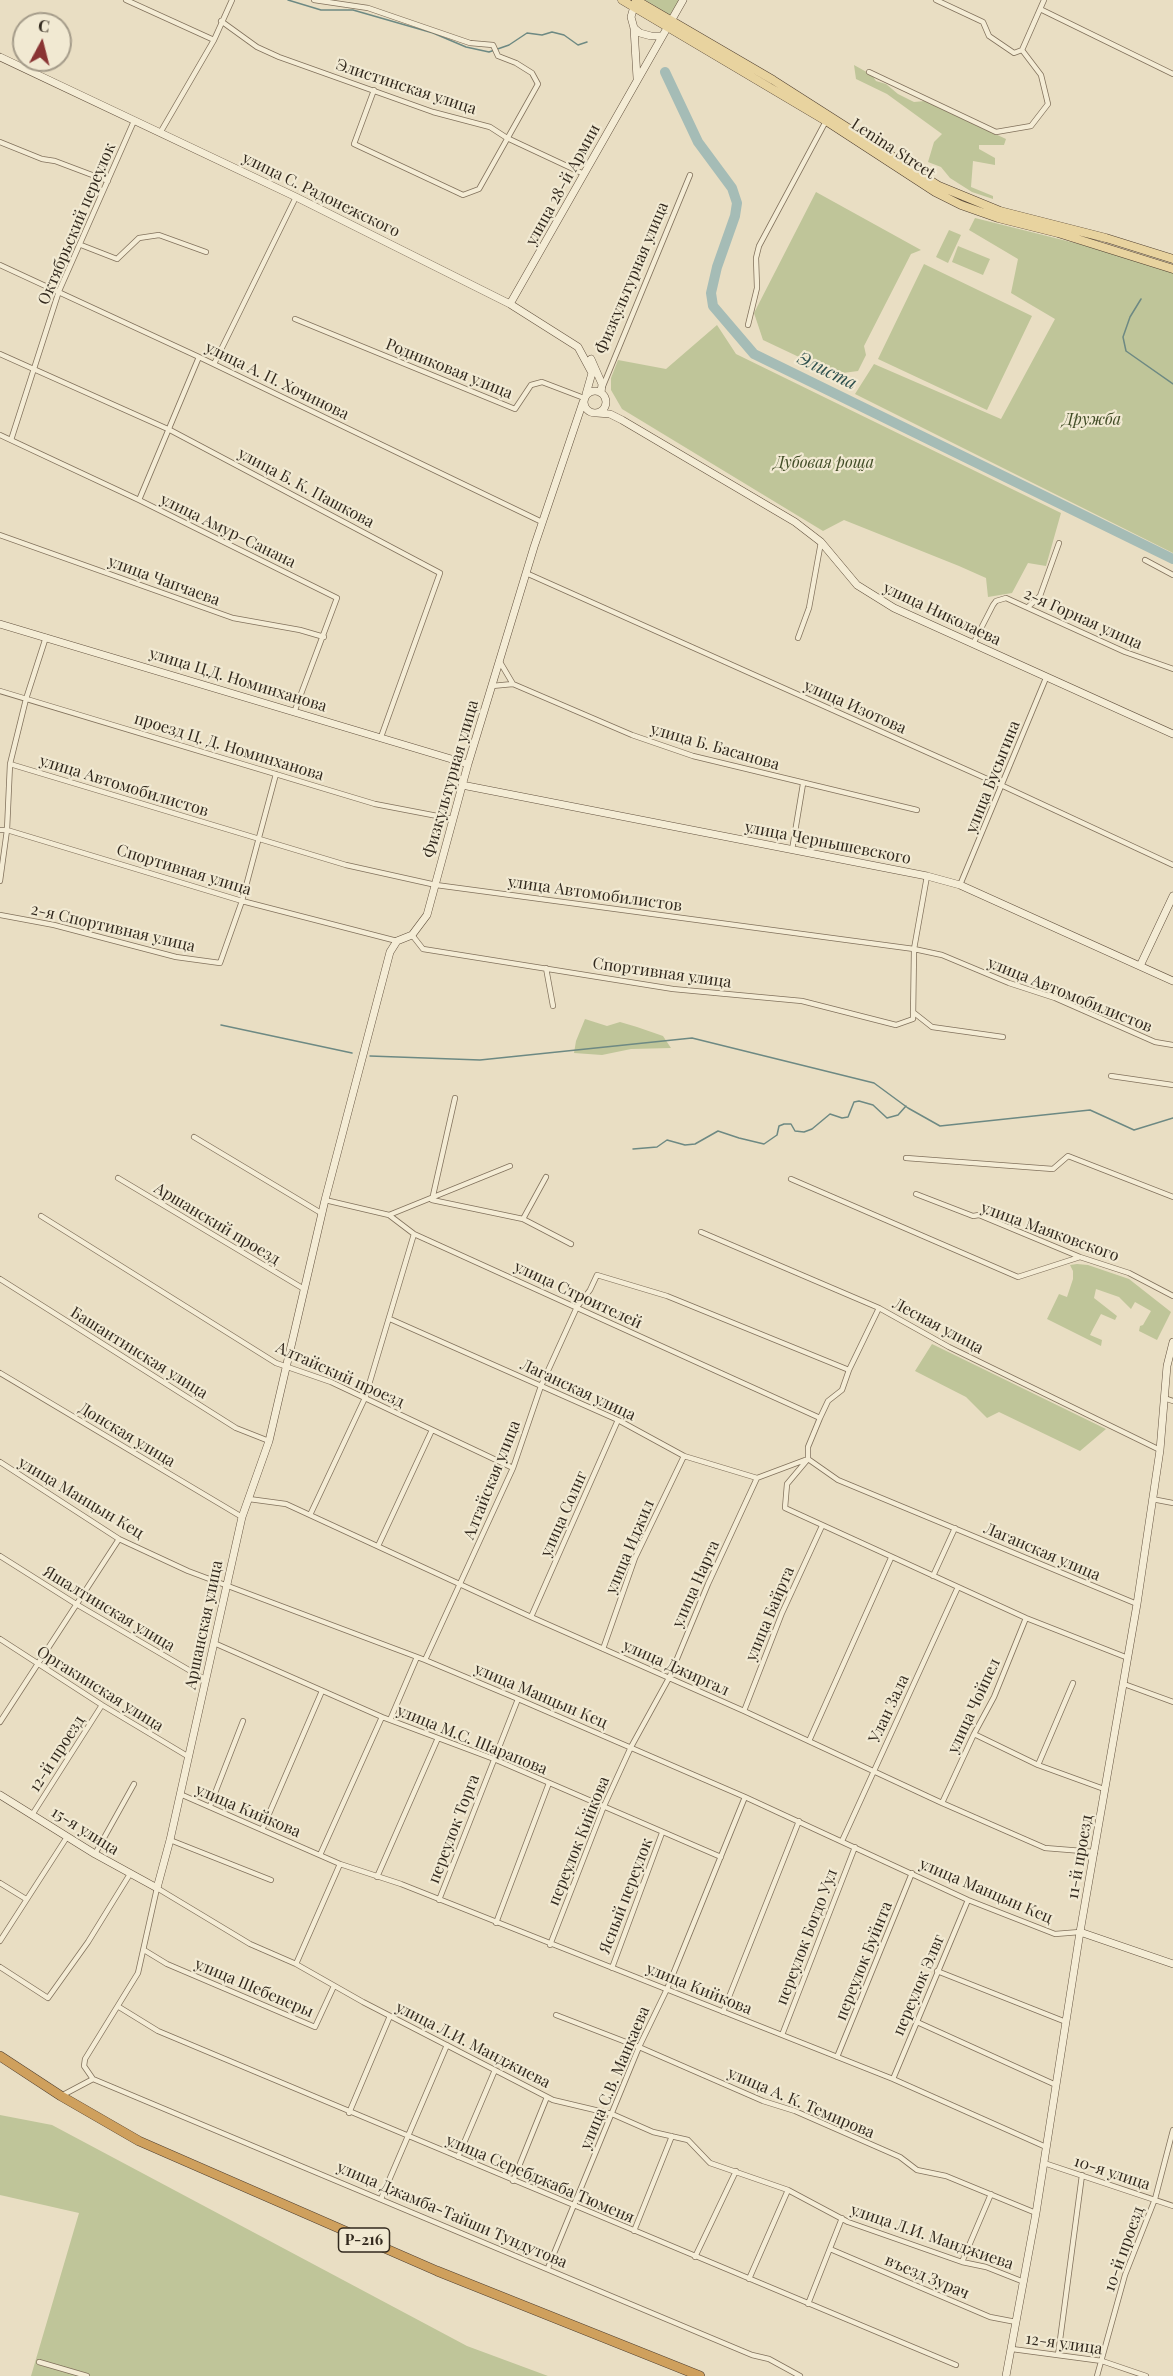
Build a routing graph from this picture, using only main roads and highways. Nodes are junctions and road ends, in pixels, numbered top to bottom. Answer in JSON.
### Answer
{"nodes":[{"id":1,"x":622,"y":0,"type":"edge"},
{"id":2,"x":636,"y":2,"type":"edge"},
{"id":3,"x":669,"y":24,"type":"junction"},
{"id":4,"x":1173,"y":259,"type":"edge"},
{"id":5,"x":1173,"y":268,"type":"edge"},
{"id":6,"x":0,"y":2056,"type":"edge"},
{"id":7,"x":700,"y":2376,"type":"edge"}],
"edges":[{"from":1,"to":2,"type":"main road","name":"Lenina Street"},
{"from":2,"to":3,"type":"main road","name":"Lenina Street"},
{"from":3,"to":4,"type":"main road","name":"Lenina Street"},
{"from":3,"to":5,"type":"main road","name":"Lenina Street"},
{"from":6,"to":7,"type":"highway","number":"Р-216"}]}
